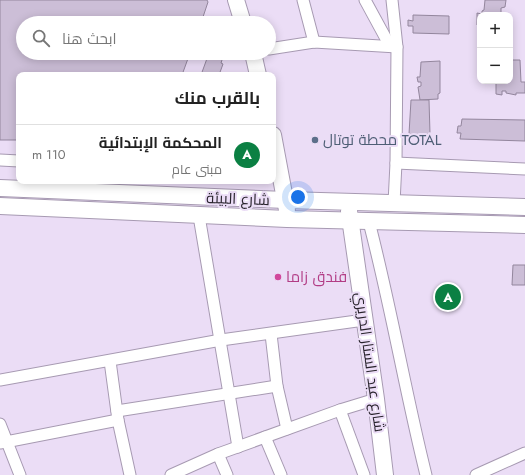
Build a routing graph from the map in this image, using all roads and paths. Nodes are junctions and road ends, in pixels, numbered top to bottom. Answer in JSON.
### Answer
{"nodes":[{"id":1,"x":236,"y":0,"type":"edge"},
{"id":2,"x":303,"y":0,"type":"edge"},
{"id":3,"x":365,"y":0,"type":"edge"},
{"id":4,"x":392,"y":0,"type":"edge"},
{"id":5,"x":241,"y":16,"type":"edge"},
{"id":6,"x":314,"y":42,"type":"junction"},
{"id":7,"x":394,"y":47,"type":"junction"},
{"id":8,"x":276,"y":48,"type":"edge"},
{"id":9,"x":255,"y":60,"type":"edge"},
{"id":10,"x":257,"y":72,"type":"edge"},
{"id":11,"x":0,"y":160,"type":"edge"},
{"id":12,"x":16,"y":161,"type":"edge"},
{"id":13,"x":396,"y":163,"type":"junction"},
{"id":14,"x":525,"y":169,"type":"edge"},
{"id":15,"x":277,"y":171,"type":"edge"},
{"id":16,"x":0,"y":188,"type":"edge"},
{"id":17,"x":34,"y":189,"type":"junction"},
{"id":18,"x":159,"y":196,"type":"junction"},
{"id":19,"x":286,"y":200,"type":"junction"},
{"id":20,"x":348,"y":202,"type":"junction"},
{"id":21,"x":394,"y":203,"type":"junction"},
{"id":22,"x":0,"y":206,"type":"edge"},
{"id":23,"x":35,"y":207,"type":"junction"},
{"id":24,"x":525,"y":207,"type":"edge"},
{"id":25,"x":159,"y":214,"type":"junction"},
{"id":26,"x":199,"y":216,"type":"junction"},
{"id":27,"x":288,"y":219,"type":"junction"},
{"id":28,"x":350,"y":221,"type":"junction"},
{"id":29,"x":369,"y":222,"type":"junction"},
{"id":30,"x":525,"y":226,"type":"edge"},
{"id":31,"x":364,"y":320,"type":"junction"},
{"id":32,"x":270,"y":334,"type":"junction"},
{"id":33,"x":220,"y":340,"type":"junction"},
{"id":34,"x":110,"y":361,"type":"junction"},
{"id":35,"x":0,"y":380,"type":"edge"},
{"id":36,"x":277,"y":386,"type":"junction"},
{"id":37,"x":229,"y":394,"type":"junction"},
{"id":38,"x":376,"y":399,"type":"junction"},
{"id":39,"x":340,"y":410,"type":"junction"},
{"id":40,"x":118,"y":416,"type":"junction"},
{"id":41,"x":0,"y":424,"type":"edge"},
{"id":42,"x":287,"y":429,"type":"junction"},
{"id":43,"x":265,"y":437,"type":"junction"},
{"id":44,"x":4,"y":442,"type":"edge"},
{"id":45,"x":238,"y":447,"type":"junction"},
{"id":46,"x":218,"y":454,"type":"junction"},
{"id":47,"x":525,"y":454,"type":"edge"},
{"id":48,"x":174,"y":474,"type":"edge"},
{"id":49,"x":20,"y":475,"type":"edge"},
{"id":50,"x":130,"y":475,"type":"edge"},
{"id":51,"x":227,"y":475,"type":"edge"},
{"id":52,"x":281,"y":475,"type":"edge"},
{"id":53,"x":364,"y":475,"type":"edge"},
{"id":54,"x":385,"y":475,"type":"edge"},
{"id":55,"x":426,"y":475,"type":"edge"},
{"id":56,"x":476,"y":475,"type":"edge"}],
"edges":[{"from":1,"to":5,"type":"main road"},
{"from":2,"to":6,"type":"street"},
{"from":3,"to":7,"type":"street"},
{"from":4,"to":7,"type":"street"},
{"from":6,"to":7,"type":"street"},
{"from":6,"to":8,"type":"street"},
{"from":7,"to":13,"type":"street"},
{"from":9,"to":10,"type":"main road"},
{"from":11,"to":12,"type":"street"},
{"from":13,"to":14,"type":"street"},
{"from":13,"to":21,"type":"street"},
{"from":15,"to":19,"type":"main road"},
{"from":16,"to":17,"type":"main road","name":"شارع البيئة"},
{"from":17,"to":18,"type":"main road","name":"شارع البيئة"},
{"from":17,"to":23,"type":"main road"},
{"from":18,"to":19,"type":"main road","name":"شارع البيئة"},
{"from":18,"to":25,"type":"main road"},
{"from":19,"to":20,"type":"main road","name":"شارع البيئة"},
{"from":19,"to":27,"type":"main road"},
{"from":20,"to":21,"type":"main road","name":"شارع البيئة"},
{"from":20,"to":28,"type":"main road","name":"شارع عبد الستار الدريري"},
{"from":21,"to":24,"type":"main road","name":"شارع البيئة"},
{"from":22,"to":23,"type":"main road"},
{"from":23,"to":25,"type":"main road"},
{"from":25,"to":26,"type":"main road"},
{"from":26,"to":27,"type":"main road"},
{"from":26,"to":33,"type":"street"},
{"from":27,"to":28,"type":"main road"},
{"from":28,"to":29,"type":"main road"},
{"from":28,"to":31,"type":"main road","name":"شارع عبد الستار الدريري"},
{"from":29,"to":30,"type":"main road"},
{"from":29,"to":55,"type":"street"},
{"from":31,"to":32,"type":"street"},
{"from":31,"to":38,"type":"main road","name":"شارع عبد الستار الدريري"},
{"from":32,"to":33,"type":"street"},
{"from":32,"to":36,"type":"street"},
{"from":33,"to":34,"type":"street"},
{"from":33,"to":37,"type":"street"},
{"from":34,"to":35,"type":"street"},
{"from":34,"to":40,"type":"street"},
{"from":36,"to":37,"type":"street"},
{"from":36,"to":42,"type":"street"},
{"from":37,"to":40,"type":"street"},
{"from":37,"to":45,"type":"street"},
{"from":38,"to":39,"type":"street"},
{"from":38,"to":54,"type":"main road","name":"شارع عبد الستار الدريري"},
{"from":39,"to":42,"type":"street"},
{"from":39,"to":53,"type":"street"},
{"from":40,"to":44,"type":"street"},
{"from":40,"to":50,"type":"street"},
{"from":41,"to":44,"type":"street"},
{"from":42,"to":43,"type":"street"},
{"from":43,"to":45,"type":"street"},
{"from":43,"to":52,"type":"street"},
{"from":44,"to":49,"type":"street"},
{"from":45,"to":46,"type":"street"},
{"from":46,"to":48,"type":"street"},
{"from":46,"to":51,"type":"street"},
{"from":47,"to":56,"type":"street"}]}
